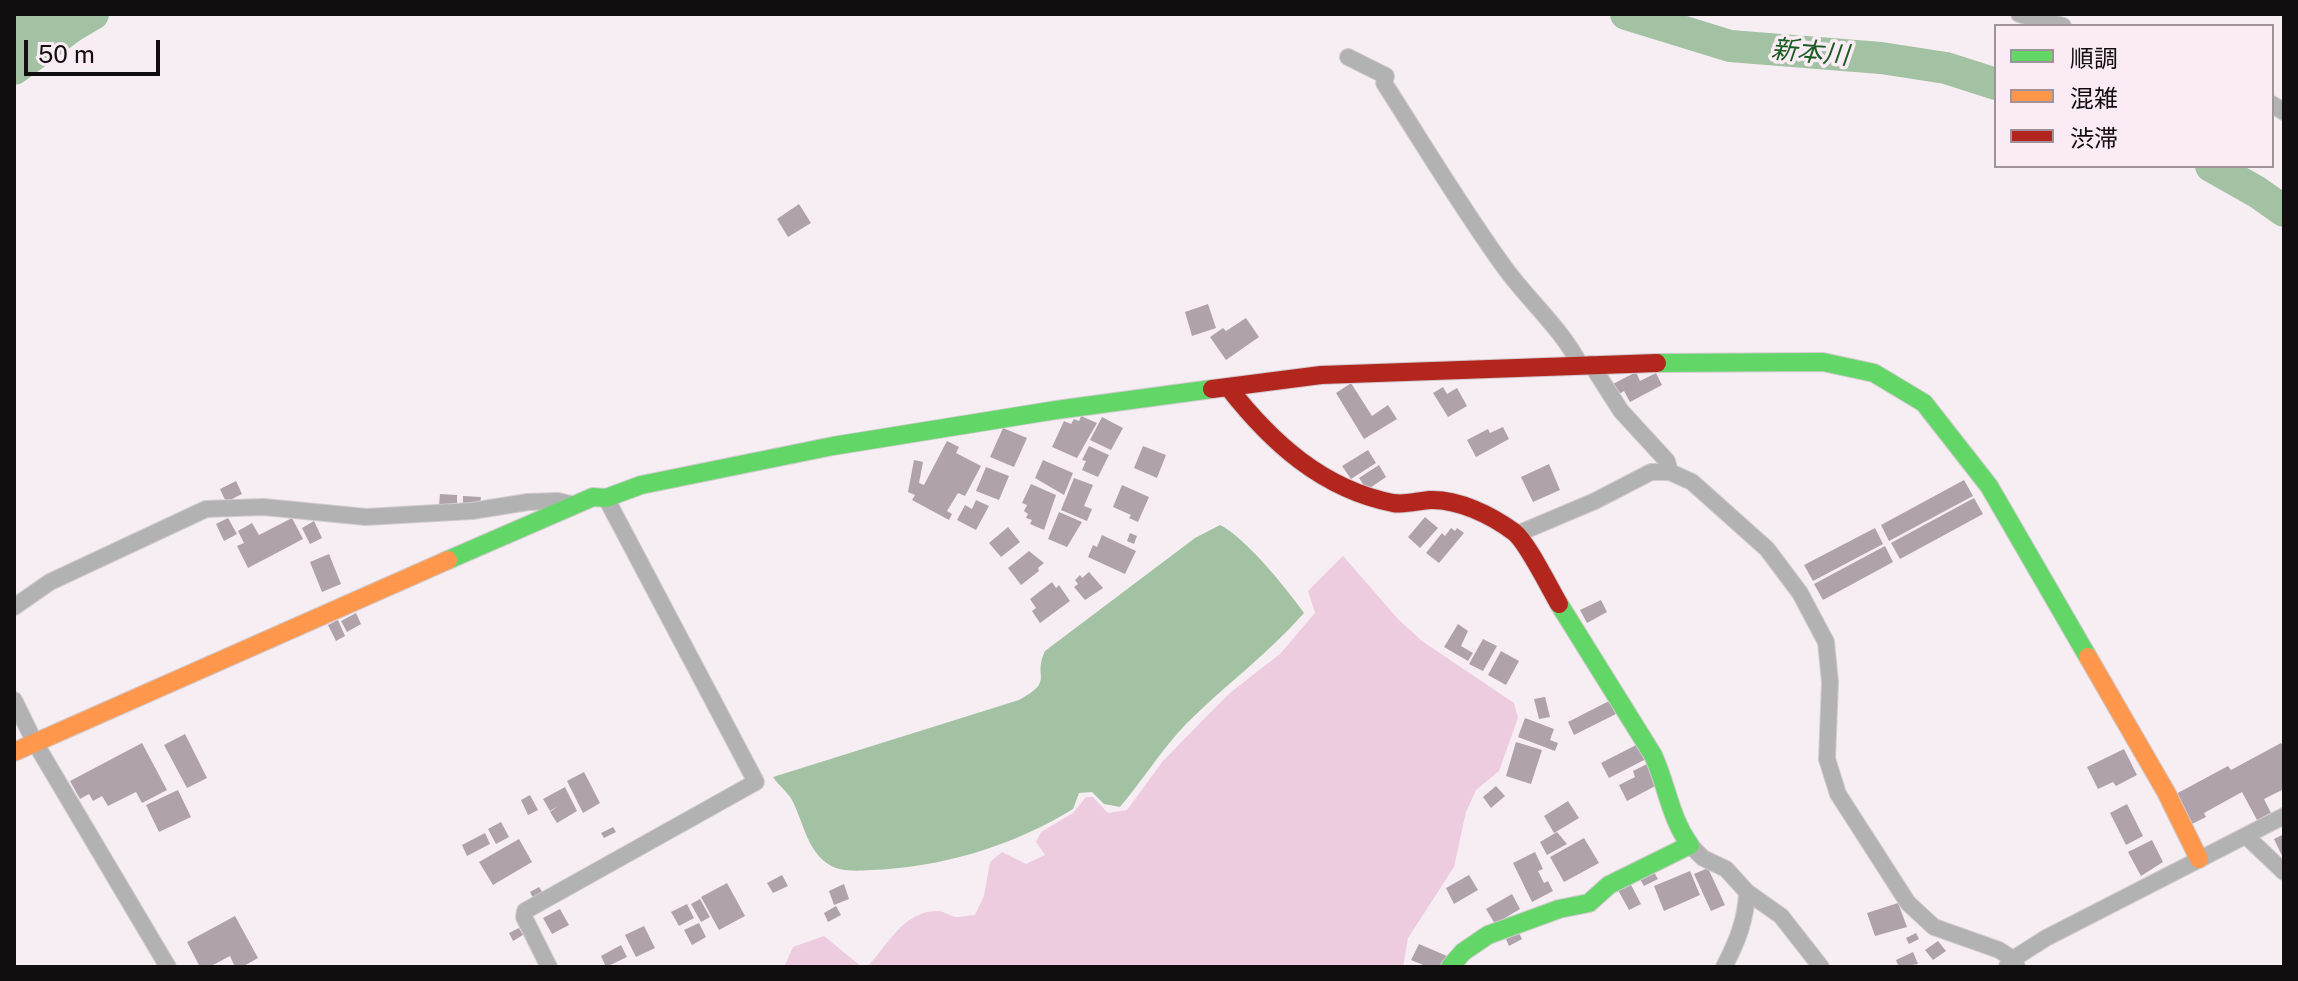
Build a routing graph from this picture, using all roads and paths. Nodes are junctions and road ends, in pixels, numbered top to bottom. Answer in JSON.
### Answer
{"nodes":[{"id":1,"x":2019,"y":14,"type":"edge"},
{"id":2,"x":2056,"y":24,"type":"edge"},
{"id":3,"x":1348,"y":57,"type":"dead end"},
{"id":4,"x":1585,"y":365,"type":"junction"},
{"id":5,"x":1228,"y":387,"type":"junction"},
{"id":6,"x":1670,"y":472,"type":"junction"},
{"id":7,"x":606,"y":498,"type":"junction"},
{"id":8,"x":576,"y":505,"type":"junction"},
{"id":9,"x":1517,"y":534,"type":"junction"},
{"id":10,"x":14,"y":607,"type":"edge"},
{"id":11,"x":14,"y":700,"type":"edge"},
{"id":12,"x":34,"y":741,"type":"junction"},
{"id":13,"x":14,"y":752,"type":"edge"},
{"id":14,"x":2284,"y":816,"type":"edge"},
{"id":15,"x":2246,"y":836,"type":"junction"},
{"id":16,"x":1690,"y":845,"type":"junction"},
{"id":17,"x":2199,"y":859,"type":"junction"},
{"id":18,"x":2284,"y":872,"type":"edge"},
{"id":19,"x":1747,"y":892,"type":"junction"},
{"id":20,"x":2012,"y":964,"type":"edge"},
{"id":21,"x":168,"y":967,"type":"edge"},
{"id":22,"x":549,"y":967,"type":"edge"},
{"id":23,"x":1450,"y":967,"type":"edge"},
{"id":24,"x":1724,"y":967,"type":"edge"},
{"id":25,"x":1821,"y":967,"type":"edge"}],
"edges":[{"from":1,"to":2,"type":"street"},
{"from":3,"to":4,"type":"street"},
{"from":4,"to":5,"type":"street"},
{"from":4,"to":6,"type":"street"},
{"from":4,"to":17,"type":"street"},
{"from":5,"to":7,"type":"street"},
{"from":5,"to":9,"type":"street"},
{"from":6,"to":9,"type":"street"},
{"from":6,"to":20,"type":"street"},
{"from":7,"to":8,"type":"street"},
{"from":7,"to":22,"type":"street"},
{"from":8,"to":10,"type":"street"},
{"from":8,"to":12,"type":"street"},
{"from":9,"to":16,"type":"street"},
{"from":11,"to":12,"type":"street"},
{"from":12,"to":13,"type":"street"},
{"from":12,"to":21,"type":"street"},
{"from":14,"to":15,"type":"street"},
{"from":15,"to":17,"type":"street"},
{"from":15,"to":18,"type":"street"},
{"from":16,"to":19,"type":"street"},
{"from":16,"to":23,"type":"street"},
{"from":17,"to":20,"type":"street"},
{"from":19,"to":24,"type":"street"},
{"from":19,"to":25,"type":"street"}]}
